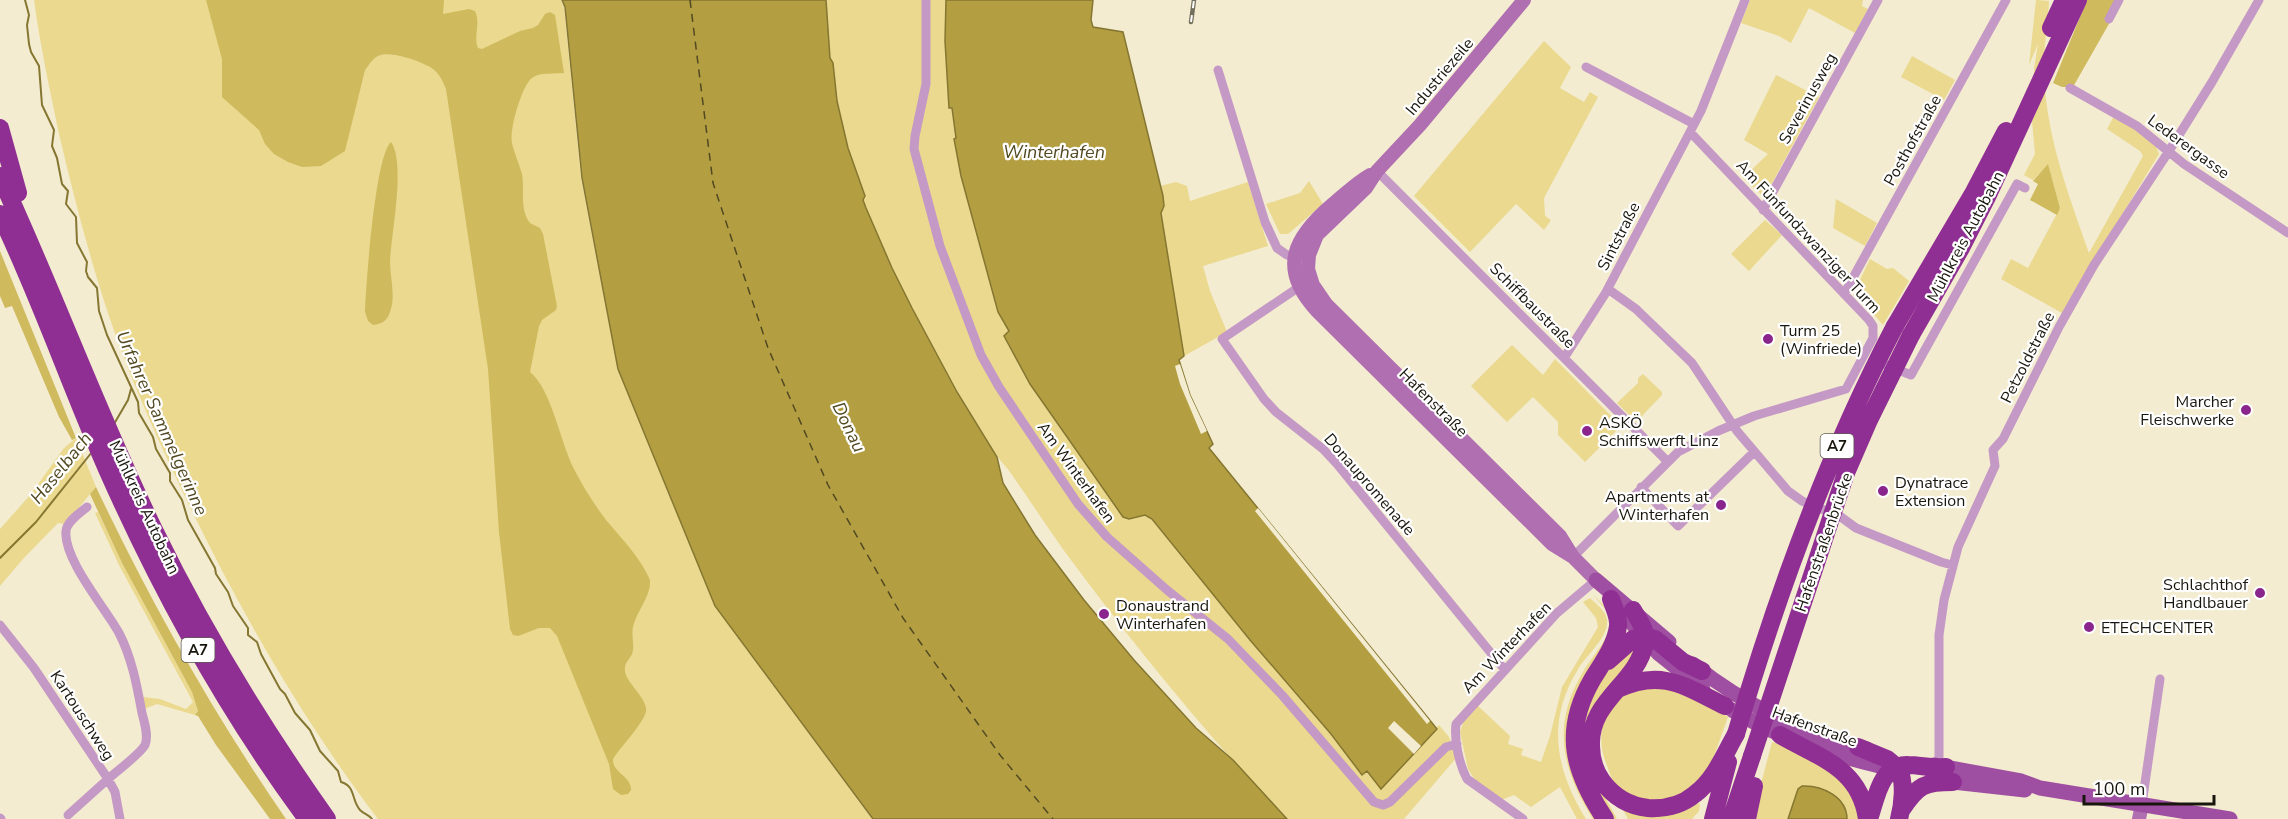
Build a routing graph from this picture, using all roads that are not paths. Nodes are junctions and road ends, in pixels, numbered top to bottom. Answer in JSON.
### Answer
{"nodes":[{"id":1,"x":926,"y":0,"type":"edge"},
{"id":2,"x":1524,"y":0,"type":"edge"},
{"id":3,"x":1745,"y":0,"type":"edge"},
{"id":4,"x":1878,"y":0,"type":"edge"},
{"id":5,"x":2006,"y":0,"type":"edge"},
{"id":6,"x":2120,"y":0,"type":"edge"},
{"id":7,"x":2259,"y":0,"type":"edge"},
{"id":8,"x":2068,"y":1,"type":"edge"},
{"id":9,"x":2109,"y":19,"type":"dead end"},
{"id":10,"x":1586,"y":67,"type":"dead end"},
{"id":11,"x":1218,"y":70,"type":"dead end"},
{"id":12,"x":2070,"y":88,"type":"dead end"},
{"id":13,"x":0,"y":128,"type":"edge"},
{"id":14,"x":1692,"y":128,"type":"junction"},
{"id":15,"x":2011,"y":134,"type":"junction"},
{"id":16,"x":2169,"y":151,"type":"junction"},
{"id":17,"x":1377,"y":171,"type":"junction"},
{"id":18,"x":0,"y":176,"type":"edge"},
{"id":19,"x":2025,"y":188,"type":"dead end"},
{"id":20,"x":1763,"y":210,"type":"junction"},
{"id":21,"x":0,"y":214,"type":"edge"},
{"id":22,"x":0,"y":227,"type":"edge"},
{"id":23,"x":2288,"y":233,"type":"edge"},
{"id":24,"x":16,"y":251,"type":"junction"},
{"id":25,"x":35,"y":255,"type":"junction"},
{"id":26,"x":1294,"y":258,"type":"junction"},
{"id":27,"x":1308,"y":260,"type":"junction"},
{"id":28,"x":1299,"y":287,"type":"junction"},
{"id":29,"x":1608,"y":289,"type":"junction"},
{"id":30,"x":1844,"y":294,"type":"junction"},
{"id":31,"x":1903,"y":331,"type":"junction"},
{"id":32,"x":1863,"y":356,"type":"junction"},
{"id":33,"x":1564,"y":358,"type":"junction"},
{"id":34,"x":92,"y":414,"type":"junction"},
{"id":35,"x":1732,"y":424,"type":"junction"},
{"id":36,"x":1754,"y":452,"type":"junction"},
{"id":37,"x":1667,"y":461,"type":"junction"},
{"id":38,"x":114,"y":464,"type":"junction"},
{"id":39,"x":1641,"y":487,"type":"junction"},
{"id":40,"x":87,"y":507,"type":"dead end"},
{"id":41,"x":1573,"y":557,"type":"junction"},
{"id":42,"x":1952,"y":565,"type":"junction"},
{"id":43,"x":1596,"y":580,"type":"junction"},
{"id":44,"x":1611,"y":599,"type":"junction"},
{"id":45,"x":1633,"y":610,"type":"junction"},
{"id":46,"x":0,"y":625,"type":"edge"},
{"id":47,"x":1644,"y":637,"type":"junction"},
{"id":48,"x":1504,"y":669,"type":"junction"},
{"id":49,"x":1598,"y":671,"type":"junction"},
{"id":50,"x":1702,"y":671,"type":"junction"},
{"id":51,"x":2160,"y":679,"type":"dead end"},
{"id":52,"x":1616,"y":690,"type":"junction"},
{"id":53,"x":1725,"y":706,"type":"junction"},
{"id":54,"x":1780,"y":735,"type":"junction"},
{"id":55,"x":1733,"y":741,"type":"junction"},
{"id":56,"x":1457,"y":744,"type":"junction"},
{"id":57,"x":1858,"y":747,"type":"junction"},
{"id":58,"x":1756,"y":758,"type":"junction"},
{"id":59,"x":1726,"y":769,"type":"junction"},
{"id":60,"x":1898,"y":769,"type":"junction"},
{"id":61,"x":1946,"y":771,"type":"junction"},
{"id":62,"x":108,"y":779,"type":"junction"},
{"id":63,"x":1743,"y":787,"type":"junction"},
{"id":64,"x":2144,"y":809,"type":"edge"},
{"id":65,"x":1901,"y":814,"type":"edge"},
{"id":66,"x":68,"y":815,"type":"dead end"},
{"id":67,"x":120,"y":819,"type":"edge"},
{"id":68,"x":307,"y":819,"type":"edge"},
{"id":69,"x":327,"y":819,"type":"edge"},
{"id":70,"x":1523,"y":819,"type":"edge"},
{"id":71,"x":1605,"y":819,"type":"edge"},
{"id":72,"x":1703,"y":819,"type":"edge"},
{"id":73,"x":1713,"y":819,"type":"edge"},
{"id":74,"x":1731,"y":819,"type":"edge"},
{"id":75,"x":1738,"y":819,"type":"edge"},
{"id":76,"x":1747,"y":819,"type":"edge"},
{"id":77,"x":1868,"y":819,"type":"edge"},
{"id":78,"x":2230,"y":819,"type":"edge"}],
"edges":[{"from":1,"to":56,"type":"street","name":"Am Winterhafen"},
{"from":2,"to":17,"type":"main road","name":"Industriezeile"},
{"from":3,"to":14,"type":"street","name":"Sintstraße"},
{"from":4,"to":20,"type":"street","name":"Severinusweg"},
{"from":5,"to":30,"type":"street","name":"Posthofstraße"},
{"from":6,"to":9,"type":"street"},
{"from":7,"to":16,"type":"street","name":"Petzoldstraße"},
{"from":8,"to":15,"type":"highway","number":"A7"},
{"from":8,"to":15,"type":"highway","number":"A7"},
{"from":10,"to":14,"type":"street"},
{"from":11,"to":26,"type":"street"},
{"from":12,"to":16,"type":"street","name":"Lederergasse"},
{"from":13,"to":25,"type":"highway"},
{"from":14,"to":20,"type":"street","name":"Am Fünfundzwanziger Turm"},
{"from":14,"to":29,"type":"street","name":"Sintstraße"},
{"from":15,"to":31,"type":"highway","name":"Mühlkreis Autobahn","number":"A7"},
{"from":16,"to":23,"type":"street","name":"Lederergasse"},
{"from":16,"to":42,"type":"street","name":"Petzoldstraße"},
{"from":17,"to":26,"type":"main road"},
{"from":17,"to":27,"type":"main road"},
{"from":17,"to":33,"type":"street","name":"Schiffbaustraße"},
{"from":18,"to":25,"type":"highway","name":"Mühlkreis Autobahn","number":"A7"},
{"from":19,"to":32,"type":"street"},
{"from":20,"to":30,"type":"street","name":"Am Fünfundzwanziger Turm"},
{"from":21,"to":24,"type":"highway","name":"Mühlkreis Autobahn","number":"A7"},
{"from":22,"to":24,"type":"highway"},
{"from":24,"to":34,"type":"highway","name":"Mühlkreis Autobahn","number":"A7"},
{"from":25,"to":34,"type":"highway","name":"Mühlkreis Autobahn","number":"A7"},
{"from":26,"to":27,"type":"street"},
{"from":26,"to":28,"type":"main road","name":"Hafenstraße"},
{"from":27,"to":41,"type":"main road","name":"Hafenstraße"},
{"from":28,"to":41,"type":"main road","name":"Hafenstraße"},
{"from":28,"to":48,"type":"street","name":"Donaupromenade"},
{"from":29,"to":33,"type":"street","name":"Sintstraße"},
{"from":29,"to":35,"type":"street"},
{"from":30,"to":32,"type":"street","name":"Am Fünfundzwanziger Turm"},
{"from":31,"to":55,"type":"highway","name":"Hafenstraßenbrücke","number":"A7","bridge":true},
{"from":31,"to":58,"type":"highway","name":"Hafenstraßenbrücke","number":"A7","bridge":true},
{"from":32,"to":35,"type":"street"},
{"from":33,"to":37,"type":"street","name":"Schiffbaustraße"},
{"from":34,"to":38,"type":"highway","name":"Mühlkreis Autobahn","number":"A7"},
{"from":35,"to":36,"type":"street"},
{"from":35,"to":37,"type":"street"},
{"from":36,"to":39,"type":"street"},
{"from":36,"to":42,"type":"street"},
{"from":37,"to":39,"type":"street"},
{"from":38,"to":68,"type":"highway","name":"Mühlkreis Autobahn","number":"A7"},
{"from":38,"to":69,"type":"highway","name":"Mühlkreis Autobahn","number":"A7"},
{"from":39,"to":41,"type":"street"},
{"from":40,"to":62,"type":"street"},
{"from":41,"to":43,"type":"main road","name":"Hafenstraße"},
{"from":42,"to":61,"type":"street","name":"Petzoldstraße"},
{"from":43,"to":44,"type":"main road","name":"Hafenstraße"},
{"from":43,"to":45,"type":"main road","name":"Hafenstraße"},
{"from":43,"to":48,"type":"street","name":"Am Winterhafen"},
{"from":44,"to":47,"type":"main road","name":"Hafenstraße"},
{"from":44,"to":49,"type":"highway"},
{"from":45,"to":47,"type":"highway"},
{"from":45,"to":50,"type":"main road","name":"Hafenstraße"},
{"from":46,"to":62,"type":"street","name":"Kartouschweg"},
{"from":47,"to":49,"type":"highway"},
{"from":47,"to":50,"type":"highway"},
{"from":47,"to":52,"type":"highway"},
{"from":47,"to":53,"type":"main road","name":"Hafenstraße"},
{"from":48,"to":56,"type":"street","name":"Am Winterhafen"},
{"from":49,"to":71,"type":"highway"},
{"from":50,"to":57,"type":"main road","name":"Hafenstraße"},
{"from":51,"to":64,"type":"street"},
{"from":52,"to":53,"type":"highway"},
{"from":52,"to":55,"type":"highway"},
{"from":53,"to":54,"type":"main road","name":"Hafenstraße"},
{"from":54,"to":60,"type":"main road","name":"Hafenstraße"},
{"from":54,"to":77,"type":"highway"},
{"from":55,"to":59,"type":"highway","number":"A7"},
{"from":56,"to":70,"type":"street","name":"Am Winterhafen"},
{"from":57,"to":60,"type":"highway"},
{"from":57,"to":61,"type":"main road","name":"Hafenstraße"},
{"from":58,"to":63,"type":"highway","number":"A7"},
{"from":58,"to":76,"type":"highway"},
{"from":59,"to":72,"type":"highway"},
{"from":59,"to":73,"type":"highway","number":"A7"},
{"from":60,"to":61,"type":"highway"},
{"from":60,"to":65,"type":"highway"},
{"from":60,"to":77,"type":"highway"},
{"from":61,"to":64,"type":"main road","name":"Hafenstraße"},
{"from":61,"to":65,"type":"highway"},
{"from":62,"to":66,"type":"street","name":"Kartouschweg"},
{"from":62,"to":67,"type":"street"},
{"from":63,"to":74,"type":"highway","number":"A7"},
{"from":63,"to":75,"type":"highway"},
{"from":64,"to":78,"type":"main road","name":"Hafenstraße"}]}
